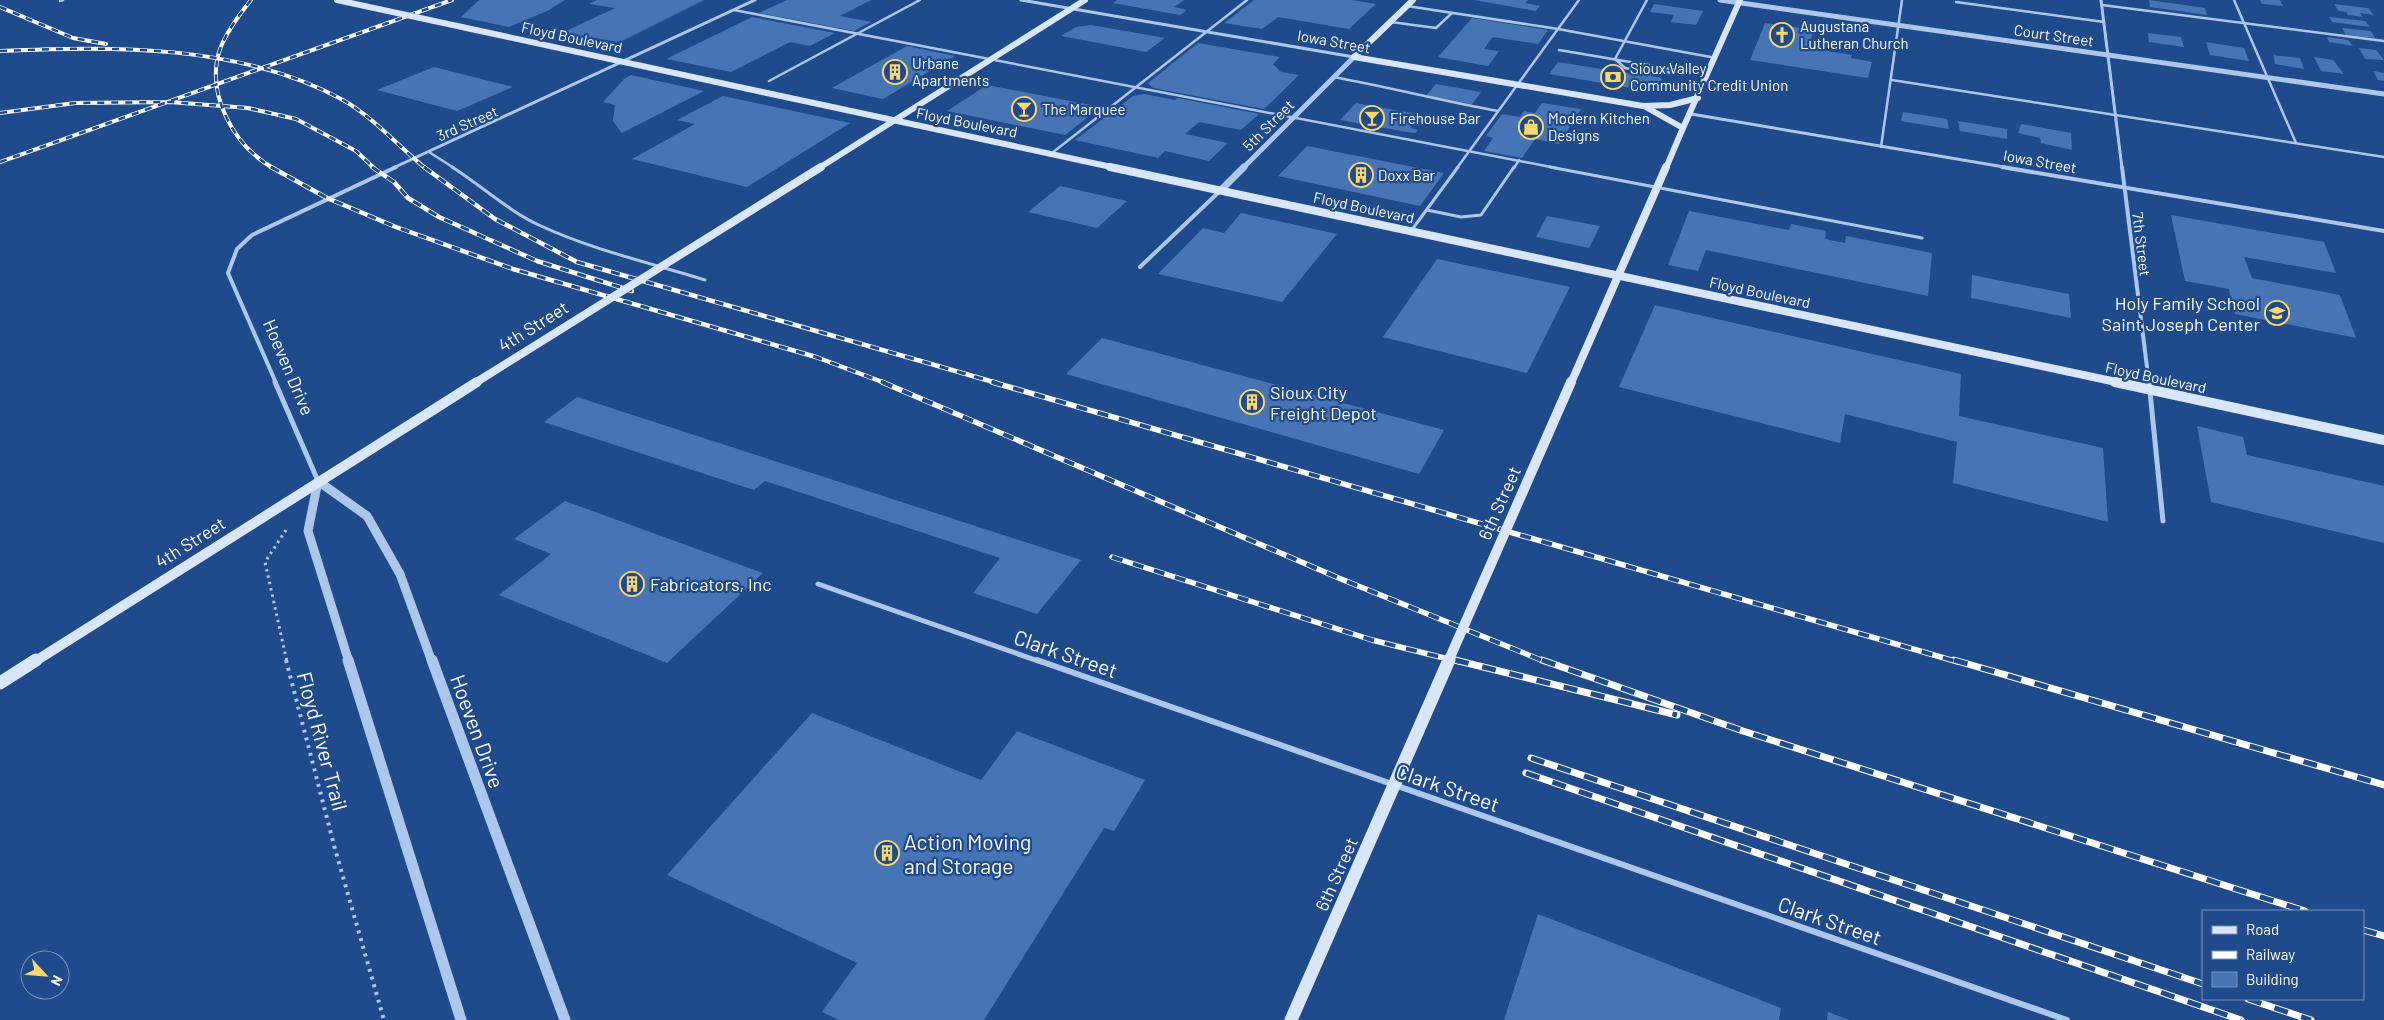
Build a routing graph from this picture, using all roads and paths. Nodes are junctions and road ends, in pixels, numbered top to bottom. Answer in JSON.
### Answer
{"nodes":[{"id":1,"x":337,"y":0,"type":"edge"},
{"id":2,"x":755,"y":0,"type":"edge"},
{"id":3,"x":920,"y":0,"type":"edge"},
{"id":4,"x":1021,"y":0,"type":"edge"},
{"id":5,"x":1085,"y":0,"type":"edge"},
{"id":6,"x":1247,"y":0,"type":"edge"},
{"id":7,"x":1413,"y":0,"type":"edge"},
{"id":8,"x":1580,"y":0,"type":"edge"},
{"id":9,"x":1647,"y":0,"type":"edge"},
{"id":10,"x":1720,"y":0,"type":"edge"},
{"id":11,"x":1902,"y":0,"type":"edge"},
{"id":12,"x":2101,"y":0,"type":"edge"},
{"id":13,"x":2234,"y":0,"type":"edge"},
{"id":14,"x":1739,"y":1,"type":"edge"},
{"id":15,"x":1956,"y":2,"type":"dead end"},
{"id":16,"x":1407,"y":6,"type":"junction"},
{"id":17,"x":2102,"y":6,"type":"junction"},
{"id":18,"x":1072,"y":9,"type":"junction"},
{"id":19,"x":734,"y":10,"type":"junction"},
{"id":20,"x":1452,"y":13,"type":"junction"},
{"id":21,"x":1391,"y":22,"type":"junction"},
{"id":22,"x":2104,"y":22,"type":"junction"},
{"id":23,"x":2244,"y":23,"type":"junction"},
{"id":24,"x":1899,"y":25,"type":"junction"},
{"id":25,"x":1558,"y":29,"type":"junction"},
{"id":26,"x":1206,"y":32,"type":"junction"},
{"id":27,"x":854,"y":34,"type":"junction"},
{"id":28,"x":2384,"y":41,"type":"edge"},
{"id":29,"x":1625,"y":42,"type":"junction"},
{"id":30,"x":1559,"y":50,"type":"dead end"},
{"id":31,"x":2108,"y":55,"type":"junction"},
{"id":32,"x":1354,"y":57,"type":"junction"},
{"id":33,"x":1716,"y":58,"type":"junction"},
{"id":34,"x":990,"y":59,"type":"junction"},
{"id":35,"x":1615,"y":59,"type":"junction"},
{"id":36,"x":1636,"y":70,"type":"dead end"},
{"id":37,"x":1685,"y":72,"type":"junction"},
{"id":38,"x":1652,"y":73,"type":"dead end"},
{"id":39,"x":1707,"y":75,"type":"junction"},
{"id":40,"x":1334,"y":77,"type":"junction"},
{"id":41,"x":2268,"y":78,"type":"junction"},
{"id":42,"x":1892,"y":80,"type":"junction"},
{"id":43,"x":769,"y":81,"type":"dead end"},
{"id":44,"x":1517,"y":84,"type":"junction"},
{"id":45,"x":1136,"y":87,"type":"junction"},
{"id":46,"x":2384,"y":94,"type":"edge"},
{"id":47,"x":1698,"y":98,"type":"junction"},
{"id":48,"x":1643,"y":106,"type":"junction"},
{"id":49,"x":1498,"y":111,"type":"junction"},
{"id":50,"x":1691,"y":114,"type":"junction"},
{"id":51,"x":2115,"y":115,"type":"junction"},
{"id":52,"x":1294,"y":117,"type":"junction"},
{"id":53,"x":893,"y":121,"type":"junction"},
{"id":54,"x":1683,"y":128,"type":"junction"},
{"id":55,"x":2296,"y":143,"type":"junction"},
{"id":56,"x":1881,"y":147,"type":"junction"},
{"id":57,"x":1470,"y":150,"type":"junction"},
{"id":58,"x":429,"y":152,"type":"junction"},
{"id":59,"x":1052,"y":153,"type":"junction"},
{"id":60,"x":2384,"y":157,"type":"edge"},
{"id":61,"x":1519,"y":160,"type":"junction"},
{"id":62,"x":2124,"y":188,"type":"junction"},
{"id":63,"x":1221,"y":190,"type":"junction"},
{"id":64,"x":1426,"y":210,"type":"junction"},
{"id":65,"x":1411,"y":231,"type":"junction"},
{"id":66,"x":2384,"y":231,"type":"edge"},
{"id":67,"x":1922,"y":238,"type":"dead end"},
{"id":68,"x":1140,"y":267,"type":"dead end"},
{"id":69,"x":705,"y":280,"type":"dead end"},
{"id":70,"x":239,"y":294,"type":"joint"},
{"id":71,"x":2150,"y":389,"type":"junction"},
{"id":72,"x":2384,"y":440,"type":"edge"},
{"id":73,"x":318,"y":481,"type":"junction"},
{"id":74,"x":292,"y":521,"type":"dead end"},
{"id":75,"x":2163,"y":521,"type":"dead end"},
{"id":76,"x":818,"y":584,"type":"dead end"},
{"id":77,"x":0,"y":683,"type":"edge"},
{"id":78,"x":384,"y":1020,"type":"edge"},
{"id":79,"x":461,"y":1020,"type":"edge"},
{"id":80,"x":565,"y":1020,"type":"edge"},
{"id":81,"x":1291,"y":1020,"type":"edge"},
{"id":82,"x":2067,"y":1020,"type":"edge"}],
"edges":[{"from":1,"to":53,"type":"main road","name":"Floyd Boulevard","bridge":true},
{"from":2,"to":19,"type":"street","name":"3rd Street"},
{"from":3,"to":27,"type":"lane"},
{"from":4,"to":18,"type":"street","name":"Iowa Street"},
{"from":5,"to":18,"type":"main road","name":"4th Street"},
{"from":6,"to":26,"type":"lane"},
{"from":7,"to":16,"type":"main road","name":"5th Street"},
{"from":8,"to":25,"type":"lane"},
{"from":9,"to":29,"type":"lane"},
{"from":10,"to":14,"type":"street","name":"Court Street"},
{"from":11,"to":24,"type":"lane"},
{"from":12,"to":17,"type":"street","name":"7th Street"},
{"from":13,"to":23,"type":"lane"},
{"from":14,"to":24,"type":"street","name":"Court Street"},
{"from":14,"to":33,"type":"main road","name":"6th Street"},
{"from":15,"to":22,"type":"lane"},
{"from":16,"to":20,"type":"lane"},
{"from":16,"to":21,"type":"main road","name":"5th Street"},
{"from":17,"to":22,"type":"street","name":"7th Street"},
{"from":17,"to":23,"type":"lane"},
{"from":18,"to":26,"type":"street","name":"Iowa Street"},
{"from":18,"to":34,"type":"main road","name":"4th Street"},
{"from":19,"to":27,"type":"lane"},
{"from":19,"to":58,"type":"street","name":"3rd Street"},
{"from":20,"to":21,"type":"lane"},
{"from":20,"to":25,"type":"lane"},
{"from":21,"to":32,"type":"main road","name":"5th Street"},
{"from":22,"to":31,"type":"street","name":"7th Street"},
{"from":23,"to":28,"type":"lane"},
{"from":23,"to":41,"type":"lane"},
{"from":24,"to":31,"type":"street","name":"Court Street"},
{"from":24,"to":42,"type":"lane"},
{"from":25,"to":29,"type":"lane"},
{"from":25,"to":44,"type":"lane"},
{"from":26,"to":32,"type":"street","name":"Iowa Street"},
{"from":26,"to":45,"type":"lane"},
{"from":27,"to":34,"type":"lane"},
{"from":27,"to":43,"type":"lane"},
{"from":29,"to":33,"type":"lane"},
{"from":29,"to":35,"type":"lane"},
{"from":30,"to":35,"type":"lane"},
{"from":31,"to":41,"type":"street","name":"Court Street"},
{"from":31,"to":51,"type":"street","name":"7th Street"},
{"from":32,"to":40,"type":"street","name":"5th Street"},
{"from":32,"to":44,"type":"main road","name":"Iowa Street"},
{"from":33,"to":39,"type":"main road","name":"6th Street"},
{"from":34,"to":45,"type":"lane"},
{"from":34,"to":53,"type":"main road","name":"4th Street"},
{"from":35,"to":36,"type":"lane"},
{"from":35,"to":37,"type":"lane"},
{"from":37,"to":38,"type":"lane"},
{"from":37,"to":39,"type":"lane"},
{"from":39,"to":47,"type":"main road","name":"6th Street"},
{"from":40,"to":49,"type":"lane"},
{"from":40,"to":52,"type":"street","name":"5th Street"},
{"from":41,"to":46,"type":"street","name":"Court Street"},
{"from":41,"to":55,"type":"lane"},
{"from":42,"to":51,"type":"lane"},
{"from":42,"to":56,"type":"lane"},
{"from":44,"to":48,"type":"main road","name":"Iowa Street"},
{"from":44,"to":49,"type":"lane"},
{"from":45,"to":52,"type":"lane"},
{"from":45,"to":59,"type":"lane"},
{"from":47,"to":48,"type":"main road","name":"Iowa Street"},
{"from":47,"to":50,"type":"main road","name":"6th Street"},
{"from":48,"to":54,"type":"main road","name":"Iowa Street"},
{"from":49,"to":57,"type":"lane"},
{"from":50,"to":54,"type":"main road","name":"6th Street"},
{"from":50,"to":56,"type":"street","name":"Iowa Street"},
{"from":51,"to":55,"type":"lane"},
{"from":51,"to":62,"type":"street","name":"7th Street"},
{"from":52,"to":57,"type":"lane"},
{"from":52,"to":63,"type":"street","name":"5th Street"},
{"from":53,"to":59,"type":"main road","name":"Floyd Boulevard"},
{"from":53,"to":73,"type":"main road","name":"4th Street","bridge":true},
{"from":54,"to":81,"type":"main road","name":"6th Street","bridge":true},
{"from":55,"to":60,"type":"lane"},
{"from":56,"to":62,"type":"street","name":"Iowa Street"},
{"from":57,"to":61,"type":"lane"},
{"from":57,"to":64,"type":"lane"},
{"from":58,"to":69,"type":"lane"},
{"from":58,"to":70,"type":"street","name":"3rd Street"},
{"from":59,"to":63,"type":"main road","name":"Floyd Boulevard"},
{"from":61,"to":64,"type":"lane"},
{"from":61,"to":67,"type":"lane"},
{"from":62,"to":66,"type":"street","name":"Iowa Street"},
{"from":62,"to":71,"type":"street","name":"7th Street"},
{"from":63,"to":65,"type":"main road","name":"Floyd Boulevard"},
{"from":63,"to":68,"type":"street","name":"5th Street"},
{"from":64,"to":65,"type":"lane"},
{"from":65,"to":71,"type":"main road","name":"Floyd Boulevard"},
{"from":70,"to":73,"type":"street","name":"Hoeven Drive"},
{"from":71,"to":72,"type":"main road","name":"Floyd Boulevard"},
{"from":71,"to":75,"type":"street","name":"7th Street"},
{"from":73,"to":77,"type":"main road","name":"4th Street"},
{"from":73,"to":79,"type":"street"},
{"from":73,"to":80,"type":"street","name":"Hoeven Drive"},
{"from":74,"to":78,"type":"path","name":"Floyd River Trail"},
{"from":76,"to":82,"type":"street","name":"Clark Street"}]}
